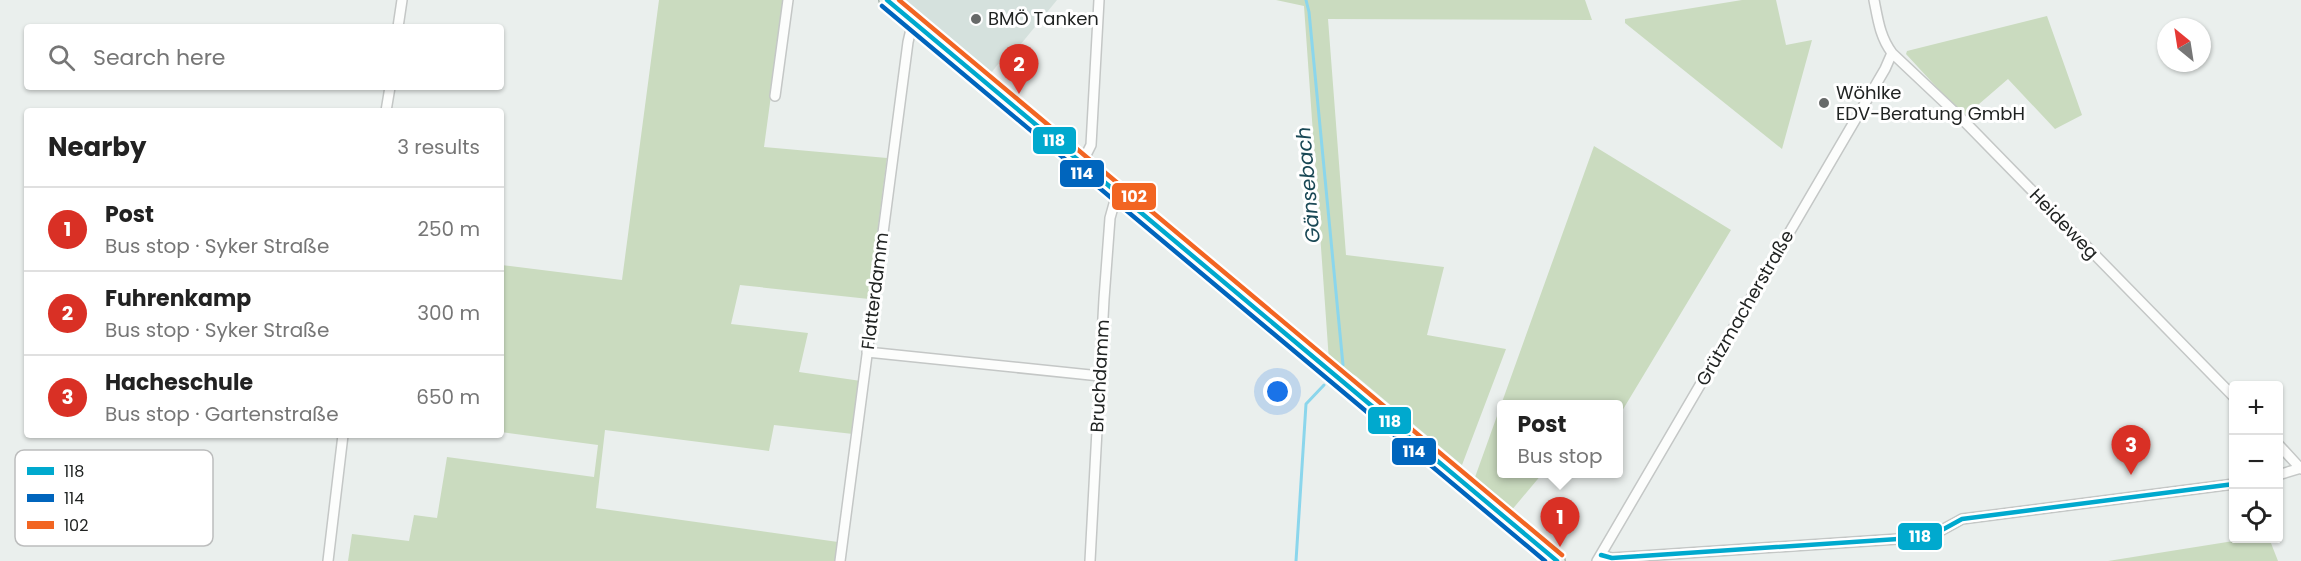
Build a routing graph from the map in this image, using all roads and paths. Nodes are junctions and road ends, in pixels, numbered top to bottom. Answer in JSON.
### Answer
{"nodes":[{"id":1,"x":402,"y":0,"type":"edge"},
{"id":2,"x":788,"y":0,"type":"edge"},
{"id":3,"x":887,"y":0,"type":"edge"},
{"id":4,"x":1099,"y":0,"type":"edge"},
{"id":5,"x":1874,"y":0,"type":"edge"},
{"id":6,"x":913,"y":21,"type":"junction"},
{"id":7,"x":398,"y":24,"type":"edge"},
{"id":8,"x":1892,"y":53,"type":"junction"},
{"id":9,"x":390,"y":90,"type":"edge"},
{"id":10,"x":775,"y":96,"type":"dead end"},
{"id":11,"x":386,"y":108,"type":"edge"},
{"id":12,"x":1082,"y":163,"type":"junction"},
{"id":13,"x":1117,"y":193,"type":"junction"},
{"id":14,"x":867,"y":352,"type":"junction"},
{"id":15,"x":1100,"y":376,"type":"junction"},
{"id":16,"x":2229,"y":392,"type":"edge"},
{"id":17,"x":344,"y":438,"type":"edge"},
{"id":18,"x":2283,"y":449,"type":"edge"},
{"id":19,"x":2301,"y":469,"type":"edge"},
{"id":20,"x":2283,"y":474,"type":"edge"},
{"id":21,"x":2229,"y":485,"type":"edge"},
{"id":22,"x":1599,"y":558,"type":"edge"},
{"id":23,"x":328,"y":561,"type":"edge"},
{"id":24,"x":840,"y":561,"type":"edge"},
{"id":25,"x":1090,"y":561,"type":"edge"},
{"id":26,"x":1557,"y":561,"type":"edge"}],
"edges":[{"from":1,"to":7,"type":"street"},
{"from":2,"to":10,"type":"street"},
{"from":3,"to":6,"type":"main road"},
{"from":4,"to":12,"type":"street"},
{"from":5,"to":8,"type":"street"},
{"from":6,"to":12,"type":"main road"},
{"from":6,"to":14,"type":"street","name":"Flatterdamm"},
{"from":8,"to":16,"type":"street","name":"Heideweg"},
{"from":8,"to":22,"type":"street","name":"Grützmacherstraße"},
{"from":9,"to":11,"type":"street"},
{"from":12,"to":13,"type":"main road"},
{"from":13,"to":15,"type":"street","name":"Bruchdamm"},
{"from":13,"to":26,"type":"main road"},
{"from":14,"to":15,"type":"street"},
{"from":14,"to":24,"type":"street","name":"Flatterdamm"},
{"from":15,"to":25,"type":"street","name":"Bruchdamm"},
{"from":17,"to":23,"type":"street"},
{"from":18,"to":19,"type":"street"},
{"from":19,"to":20,"type":"street"},
{"from":21,"to":22,"type":"street"}]}
